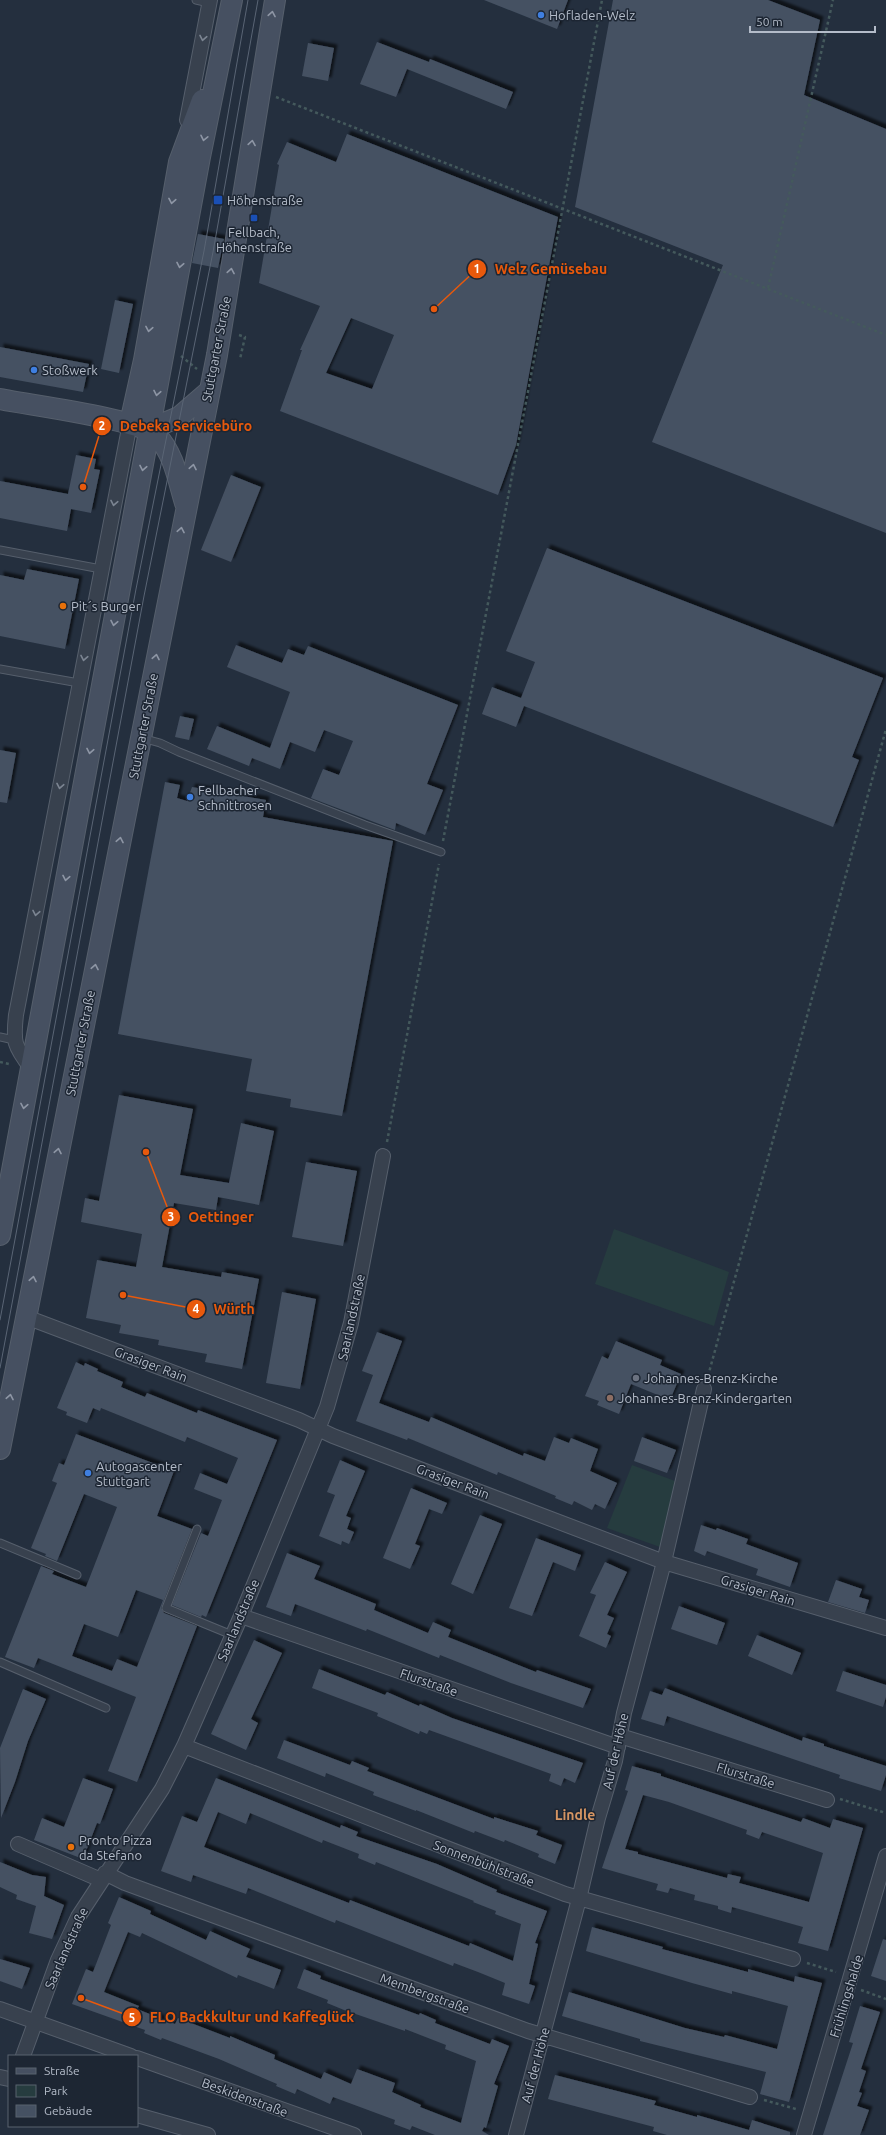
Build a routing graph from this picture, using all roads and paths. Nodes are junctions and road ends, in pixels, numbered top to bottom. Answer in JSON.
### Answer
{"nodes":[{"id":1,"x":232,"y":0,"type":"edge"},
{"id":2,"x":275,"y":0,"type":"edge"},
{"id":3,"x":602,"y":0,"type":"edge"},
{"id":4,"x":833,"y":0,"type":"edge"},
{"id":5,"x":205,"y":1,"type":"edge"},
{"id":6,"x":226,"y":31,"type":"junction"},
{"id":7,"x":260,"y":94,"type":"junction"},
{"id":8,"x":179,"y":162,"type":"junction"},
{"id":9,"x":563,"y":209,"type":"junction"},
{"id":10,"x":768,"y":288,"type":"junction"},
{"id":11,"x":886,"y":334,"type":"edge"},
{"id":12,"x":239,"y":335,"type":"dead end"},
{"id":13,"x":178,"y":354,"type":"dead end"},
{"id":14,"x":240,"y":359,"type":"dead end"},
{"id":15,"x":202,"y":370,"type":"dead end"},
{"id":16,"x":208,"y":392,"type":"junction"},
{"id":17,"x":0,"y":399,"type":"edge"},
{"id":18,"x":130,"y":423,"type":"junction"},
{"id":19,"x":150,"y":429,"type":"junction"},
{"id":20,"x":186,"y":505,"type":"junction"},
{"id":21,"x":0,"y":550,"type":"edge"},
{"id":22,"x":101,"y":569,"type":"junction"},
{"id":23,"x":0,"y":669,"type":"edge"},
{"id":24,"x":80,"y":683,"type":"junction"},
{"id":25,"x":886,"y":729,"type":"edge"},
{"id":26,"x":141,"y":738,"type":"junction"},
{"id":27,"x":441,"y":852,"type":"junction"},
{"id":28,"x":7,"y":1038,"type":"edge"},
{"id":29,"x":31,"y":1068,"type":"junction"},
{"id":30,"x":383,"y":1156,"type":"joint"},
{"id":31,"x":0,"y":1235,"type":"edge"},
{"id":32,"x":26,"y":1317,"type":"junction"},
{"id":33,"x":704,"y":1389,"type":"joint"},
{"id":34,"x":317,"y":1428,"type":"junction"},
{"id":35,"x":0,"y":1449,"type":"edge"},
{"id":36,"x":197,"y":1530,"type":"dead end"},
{"id":37,"x":0,"y":1543,"type":"edge"},
{"id":38,"x":664,"y":1562,"type":"junction"},
{"id":39,"x":77,"y":1575,"type":"dead end"},
{"id":40,"x":241,"y":1616,"type":"junction"},
{"id":41,"x":886,"y":1628,"type":"edge"},
{"id":42,"x":232,"y":1635,"type":"junction"},
{"id":43,"x":0,"y":1662,"type":"edge"},
{"id":44,"x":106,"y":1708,"type":"dead end"},
{"id":45,"x":619,"y":1741,"type":"junction"},
{"id":46,"x":184,"y":1746,"type":"junction"},
{"id":47,"x":827,"y":1800,"type":"joint"},
{"id":48,"x":886,"y":1813,"type":"edge"},
{"id":49,"x":18,"y":1844,"type":"dead end"},
{"id":50,"x":886,"y":1856,"type":"edge"},
{"id":51,"x":103,"y":1876,"type":"junction"},
{"id":52,"x":579,"y":1899,"type":"junction"},
{"id":53,"x":793,"y":1959,"type":"joint"},
{"id":54,"x":850,"y":1982,"type":"junction"},
{"id":55,"x":886,"y":1999,"type":"edge"},
{"id":56,"x":0,"y":2009,"type":"edge"},
{"id":57,"x":35,"y":2022,"type":"junction"},
{"id":58,"x":543,"y":2036,"type":"junction"},
{"id":59,"x":23,"y":2055,"type":"edge"},
{"id":60,"x":128,"y":2055,"type":"edge"},
{"id":61,"x":138,"y":2058,"type":"edge"},
{"id":62,"x":750,"y":2096,"type":"joint"},
{"id":63,"x":810,"y":2114,"type":"junction"},
{"id":64,"x":138,"y":2115,"type":"edge"},
{"id":65,"x":208,"y":2135,"type":"edge"},
{"id":66,"x":354,"y":2135,"type":"edge"},
{"id":67,"x":516,"y":2135,"type":"edge"},
{"id":68,"x":804,"y":2135,"type":"edge"}],
"edges":[{"from":1,"to":6,"type":"main road"},
{"from":7,"to":2,"type":"main road","name":"Stuttgarter Straße","one_way":true},
{"from":3,"to":9,"type":"path"},
{"from":4,"to":10,"type":"path"},
{"from":5,"to":8,"type":"street","one_way":true},
{"from":6,"to":8,"type":"main road"},
{"from":6,"to":19,"type":"main road","one_way":true},
{"from":7,"to":9,"type":"path"},
{"from":16,"to":7,"type":"main road","name":"Stuttgarter Straße","one_way":true},
{"from":8,"to":18,"type":"main road","one_way":true},
{"from":9,"to":10,"type":"path"},
{"from":9,"to":27,"type":"path"},
{"from":10,"to":11,"type":"path"},
{"from":12,"to":14,"type":"path"},
{"from":13,"to":15,"type":"path"},
{"from":16,"to":19,"type":"main road"},
{"from":20,"to":16,"type":"main road","name":"Stuttgarter Straße","one_way":true},
{"from":17,"to":18,"type":"main road"},
{"from":18,"to":19,"type":"main road"},
{"from":18,"to":22,"type":"street","one_way":true},
{"from":19,"to":20,"type":"main road"},
{"from":19,"to":29,"type":"main road","one_way":true},
{"from":26,"to":20,"type":"main road","name":"Stuttgarter Straße","one_way":true},
{"from":21,"to":22,"type":"lane"},
{"from":22,"to":24,"type":"street","one_way":true},
{"from":23,"to":24,"type":"lane"},
{"from":24,"to":28,"type":"street","one_way":true},
{"from":25,"to":33,"type":"path"},
{"from":26,"to":27,"type":"lane"},
{"from":32,"to":26,"type":"main road","name":"Stuttgarter Straße","one_way":true},
{"from":27,"to":30,"type":"path"},
{"from":28,"to":29,"type":"street"},
{"from":29,"to":31,"type":"main road","one_way":true},
{"from":30,"to":34,"type":"street","name":"Saarlandstraße"},
{"from":32,"to":34,"type":"street","name":"Grasiger Rain"},
{"from":35,"to":32,"type":"main road","name":"Stuttgarter Straße","one_way":true},
{"from":33,"to":38,"type":"street","name":"Auf der Höhe"},
{"from":34,"to":38,"type":"street","name":"Grasiger Rain"},
{"from":34,"to":40,"type":"street","name":"Saarlandstraße"},
{"from":36,"to":42,"type":"lane"},
{"from":37,"to":39,"type":"lane"},
{"from":38,"to":41,"type":"street","name":"Grasiger Rain"},
{"from":38,"to":45,"type":"street","name":"Auf der Höhe"},
{"from":40,"to":42,"type":"street","name":"Saarlandstraße"},
{"from":40,"to":45,"type":"street","name":"Flurstraße"},
{"from":42,"to":46,"type":"street","name":"Saarlandstraße"},
{"from":43,"to":44,"type":"lane"},
{"from":45,"to":47,"type":"street","name":"Flurstraße"},
{"from":45,"to":52,"type":"street","name":"Auf der Höhe"},
{"from":46,"to":51,"type":"street","name":"Saarlandstraße"},
{"from":46,"to":52,"type":"street","name":"Sonnenbühlstraße"},
{"from":47,"to":48,"type":"path"},
{"from":49,"to":51,"type":"street","name":"Membergstraße"},
{"from":50,"to":54,"type":"street","name":"Frühlingshalde"},
{"from":51,"to":57,"type":"street","name":"Saarlandstraße"},
{"from":51,"to":58,"type":"street","name":"Membergstraße"},
{"from":52,"to":53,"type":"street","name":"Sonnenbühlstraße"},
{"from":52,"to":58,"type":"street","name":"Auf der Höhe"},
{"from":53,"to":54,"type":"path"},
{"from":54,"to":55,"type":"path"},
{"from":54,"to":63,"type":"street","name":"Frühlingshalde"},
{"from":56,"to":57,"type":"street"},
{"from":57,"to":59,"type":"street","name":"Saarlandstraße"},
{"from":57,"to":60,"type":"street"},
{"from":58,"to":62,"type":"street","name":"Membergstraße"},
{"from":58,"to":67,"type":"street","name":"Auf der Höhe"},
{"from":61,"to":66,"type":"street","name":"Beskidenstraße"},
{"from":62,"to":63,"type":"path"},
{"from":63,"to":68,"type":"street","name":"Frühlingshalde"},
{"from":64,"to":65,"type":"street"}]}
